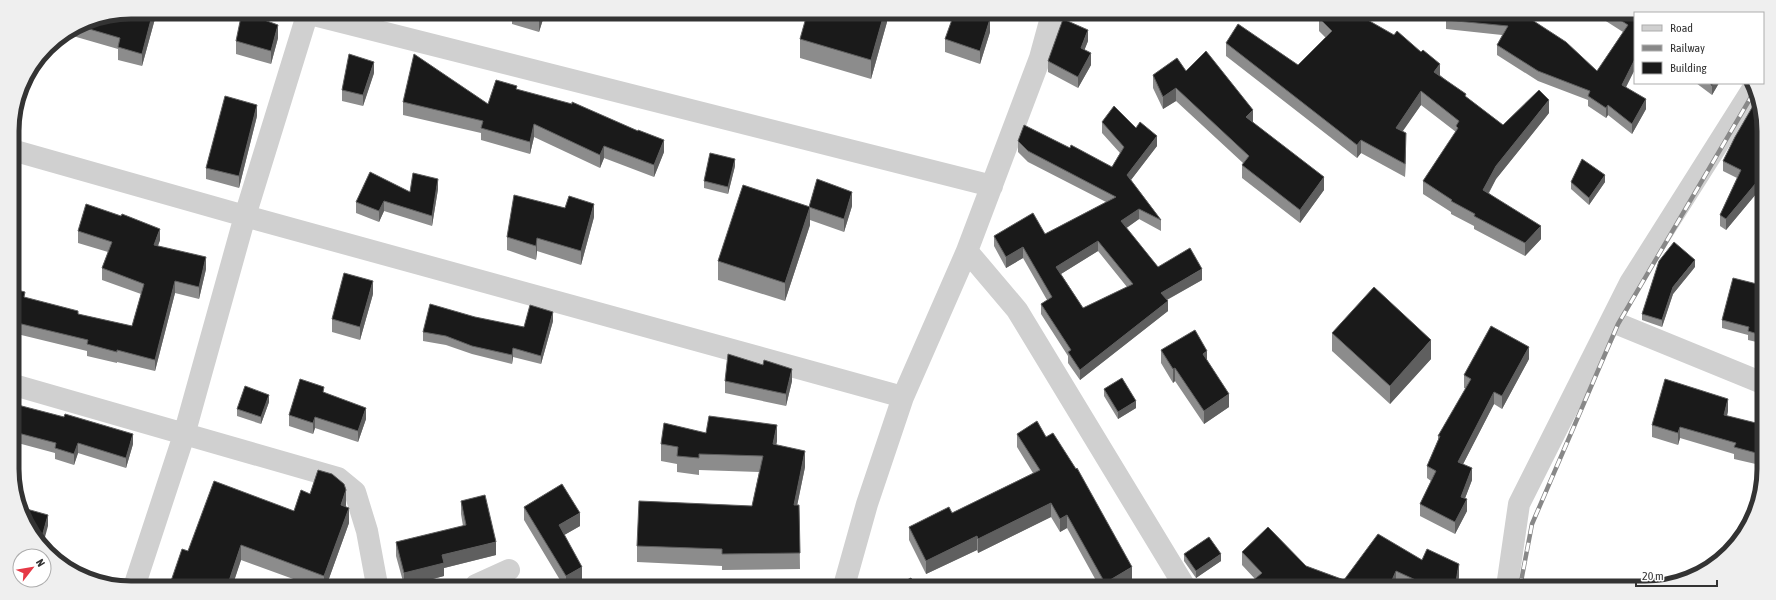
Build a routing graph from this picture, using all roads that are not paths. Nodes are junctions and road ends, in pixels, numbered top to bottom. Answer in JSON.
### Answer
{"nodes":[{"id":1,"x":304,"y":19,"type":"edge"},
{"id":2,"x":330,"y":19,"type":"edge"},
{"id":3,"x":1051,"y":19,"type":"edge"},
{"id":4,"x":1750,"y":93,"type":"edge"},
{"id":5,"x":19,"y":152,"type":"edge"},
{"id":6,"x":992,"y":186,"type":"junction"},
{"id":7,"x":245,"y":216,"type":"junction"},
{"id":8,"x":966,"y":251,"type":"junction"},
{"id":9,"x":1612,"y":320,"type":"junction"},
{"id":10,"x":1757,"y":381,"type":"edge"},
{"id":11,"x":19,"y":386,"type":"edge"},
{"id":12,"x":903,"y":396,"type":"junction"},
{"id":13,"x":184,"y":435,"type":"junction"},
{"id":14,"x":509,"y":570,"type":"dead end"},
{"id":15,"x":136,"y":581,"type":"edge"},
{"id":16,"x":376,"y":581,"type":"edge"},
{"id":17,"x":485,"y":581,"type":"edge"},
{"id":18,"x":845,"y":581,"type":"edge"},
{"id":19,"x":1181,"y":581,"type":"edge"},
{"id":20,"x":1508,"y":581,"type":"edge"}],
"edges":[{"from":1,"to":7,"type":"street"},
{"from":2,"to":6,"type":"street"},
{"from":3,"to":6,"type":"street"},
{"from":4,"to":9,"type":"street"},
{"from":5,"to":7,"type":"street"},
{"from":6,"to":8,"type":"street"},
{"from":7,"to":12,"type":"street"},
{"from":7,"to":13,"type":"street"},
{"from":8,"to":12,"type":"street"},
{"from":8,"to":19,"type":"street"},
{"from":9,"to":10,"type":"street"},
{"from":9,"to":20,"type":"street"},
{"from":11,"to":13,"type":"street"},
{"from":12,"to":18,"type":"street"},
{"from":13,"to":15,"type":"street"},
{"from":13,"to":16,"type":"street"},
{"from":14,"to":17,"type":"street"}]}
